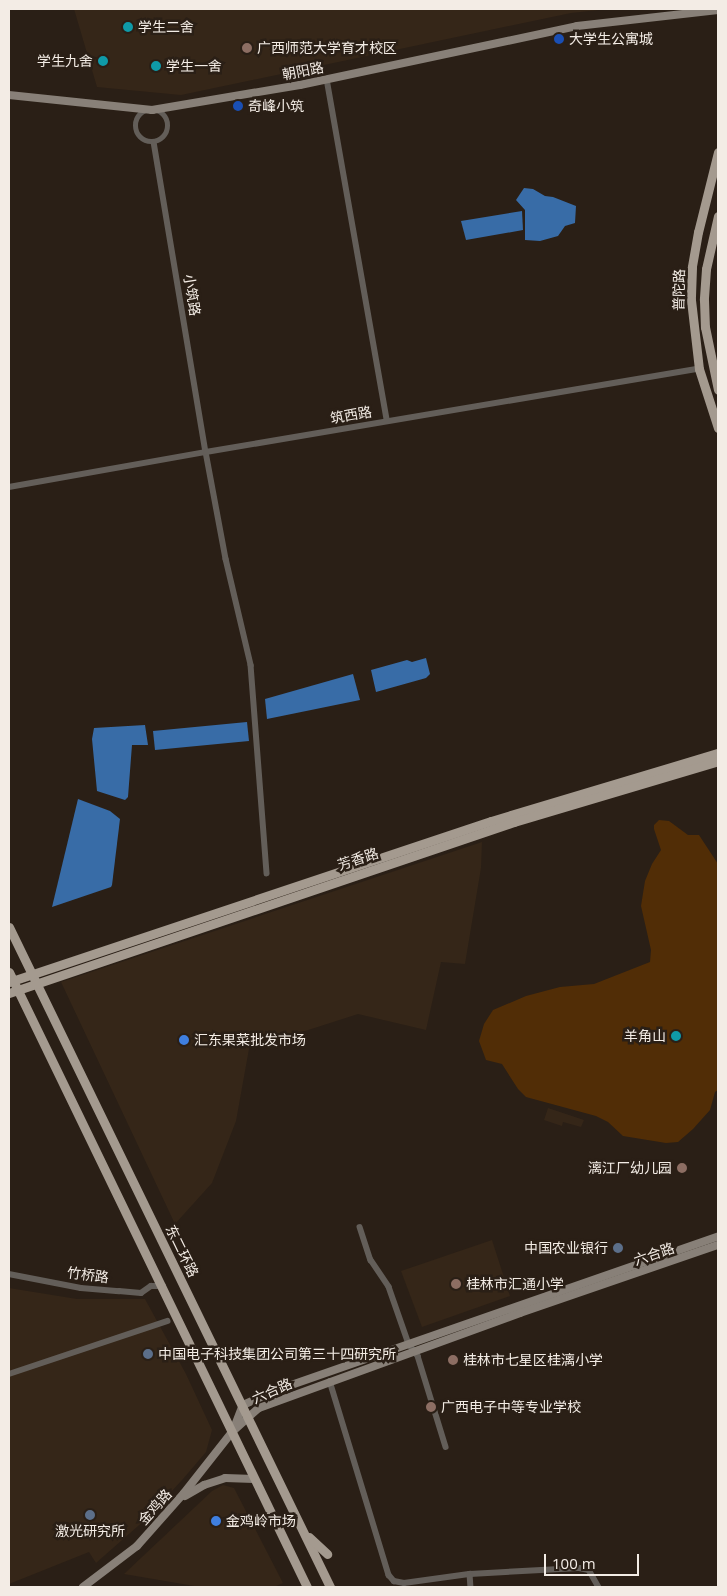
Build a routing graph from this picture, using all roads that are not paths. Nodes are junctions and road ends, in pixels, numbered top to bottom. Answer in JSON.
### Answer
{"nodes":[{"id":1,"x":718,"y":10,"type":"edge"},
{"id":2,"x":327,"y":79,"type":"junction"},
{"id":3,"x":9,"y":95,"type":"edge"},
{"id":4,"x":152,"y":110,"type":"junction"},
{"id":5,"x":154,"y":142,"type":"junction"},
{"id":6,"x":718,"y":152,"type":"edge"},
{"id":7,"x":718,"y":216,"type":"edge"},
{"id":8,"x":699,"y":369,"type":"junction"},
{"id":9,"x":718,"y":390,"type":"edge"},
{"id":10,"x":387,"y":421,"type":"junction"},
{"id":11,"x":718,"y":428,"type":"edge"},
{"id":12,"x":206,"y":452,"type":"junction"},
{"id":13,"x":9,"y":487,"type":"edge"},
{"id":14,"x":718,"y":753,"type":"edge"},
{"id":15,"x":718,"y":761,"type":"edge"},
{"id":16,"x":267,"y":873,"type":"dead end"},
{"id":17,"x":9,"y":927,"type":"edge"},
{"id":18,"x":31,"y":973,"type":"junction"},
{"id":19,"x":10,"y":978,"type":"edge"},
{"id":20,"x":36,"y":983,"type":"junction"},
{"id":21,"x":13,"y":991,"type":"edge"},
{"id":22,"x":360,"y":1227,"type":"dead end"},
{"id":23,"x":718,"y":1236,"type":"edge"},
{"id":24,"x":718,"y":1245,"type":"edge"},
{"id":25,"x":9,"y":1274,"type":"edge"},
{"id":26,"x":163,"y":1286,"type":"junction"},
{"id":27,"x":167,"y":1321,"type":"dead end"},
{"id":28,"x":411,"y":1348,"type":"junction"},
{"id":29,"x":9,"y":1374,"type":"edge"},
{"id":30,"x":330,"y":1381,"type":"junction"},
{"id":31,"x":243,"y":1405,"type":"junction"},
{"id":32,"x":248,"y":1417,"type":"junction"},
{"id":33,"x":232,"y":1432,"type":"junction"},
{"id":34,"x":446,"y":1447,"type":"dead end"},
{"id":35,"x":254,"y":1479,"type":"junction"},
{"id":36,"x":177,"y":1502,"type":"junction"},
{"id":37,"x":303,"y":1532,"type":"junction"},
{"id":38,"x":327,"y":1554,"type":"dead end"},
{"id":39,"x":470,"y":1574,"type":"junction"},
{"id":40,"x":301,"y":1575,"type":"junction"},
{"id":41,"x":84,"y":1587,"type":"edge"},
{"id":42,"x":303,"y":1587,"type":"edge"},
{"id":43,"x":307,"y":1587,"type":"edge"},
{"id":44,"x":330,"y":1587,"type":"edge"},
{"id":45,"x":471,"y":1587,"type":"edge"},
{"id":46,"x":600,"y":1587,"type":"edge"}],
"edges":[{"from":1,"to":2,"type":"main road","name":"朝阳路"},
{"from":2,"to":4,"type":"main road","name":"朝阳路"},
{"from":2,"to":10,"type":"street"},
{"from":3,"to":4,"type":"main road","name":"朝阳路"},
{"from":4,"to":5,"type":"street"},
{"from":4,"to":5,"type":"street"},
{"from":5,"to":12,"type":"street","name":"小筑路"},
{"from":6,"to":8,"type":"main road","name":"普陀路"},
{"from":7,"to":9,"type":"main road","name":"普陀路"},
{"from":8,"to":10,"type":"street","name":"筑西路"},
{"from":8,"to":11,"type":"main road","name":"普陀路"},
{"from":10,"to":12,"type":"street","name":"筑西路"},
{"from":12,"to":13,"type":"street","name":"筑西路"},
{"from":12,"to":16,"type":"street","name":"小筑路"},
{"from":14,"to":18,"type":"main road","name":"芳香路"},
{"from":15,"to":20,"type":"main road","name":"芳香路"},
{"from":17,"to":18,"type":"main road","name":"东二环路"},
{"from":18,"to":19,"type":"main road","name":"芳香路"},
{"from":18,"to":20,"type":"main road","name":"东二环路"},
{"from":19,"to":21,"type":"main road"},
{"from":20,"to":21,"type":"main road","name":"芳香路"},
{"from":20,"to":31,"type":"main road","name":"东二环路"},
{"from":21,"to":26,"type":"main road"},
{"from":22,"to":28,"type":"street"},
{"from":23,"to":28,"type":"main road","name":"六合路"},
{"from":24,"to":28,"type":"main road","name":"六合路"},
{"from":25,"to":26,"type":"street","name":"竹桥路"},
{"from":26,"to":33,"type":"main road"},
{"from":27,"to":29,"type":"street"},
{"from":28,"to":30,"type":"main road","name":"六合路"},
{"from":28,"to":31,"type":"main road","name":"六合路"},
{"from":28,"to":34,"type":"street"},
{"from":30,"to":32,"type":"main road","name":"六合路"},
{"from":30,"to":39,"type":"street"},
{"from":31,"to":32,"type":"main road","name":"东二环路"},
{"from":31,"to":33,"type":"main road","name":"六合路"},
{"from":32,"to":33,"type":"main road","name":"六合路"},
{"from":32,"to":37,"type":"main road","name":"东二环路"},
{"from":33,"to":35,"type":"main road"},
{"from":33,"to":36,"type":"main road","name":"金鸡路"},
{"from":35,"to":36,"type":"main road"},
{"from":35,"to":40,"type":"main road"},
{"from":36,"to":41,"type":"main road","name":"金鸡路"},
{"from":37,"to":38,"type":"main road"},
{"from":37,"to":44,"type":"main road","name":"东二环路"},
{"from":39,"to":45,"type":"street"},
{"from":39,"to":46,"type":"street"},
{"from":40,"to":42,"type":"main road"},
{"from":40,"to":43,"type":"main road"}]}
